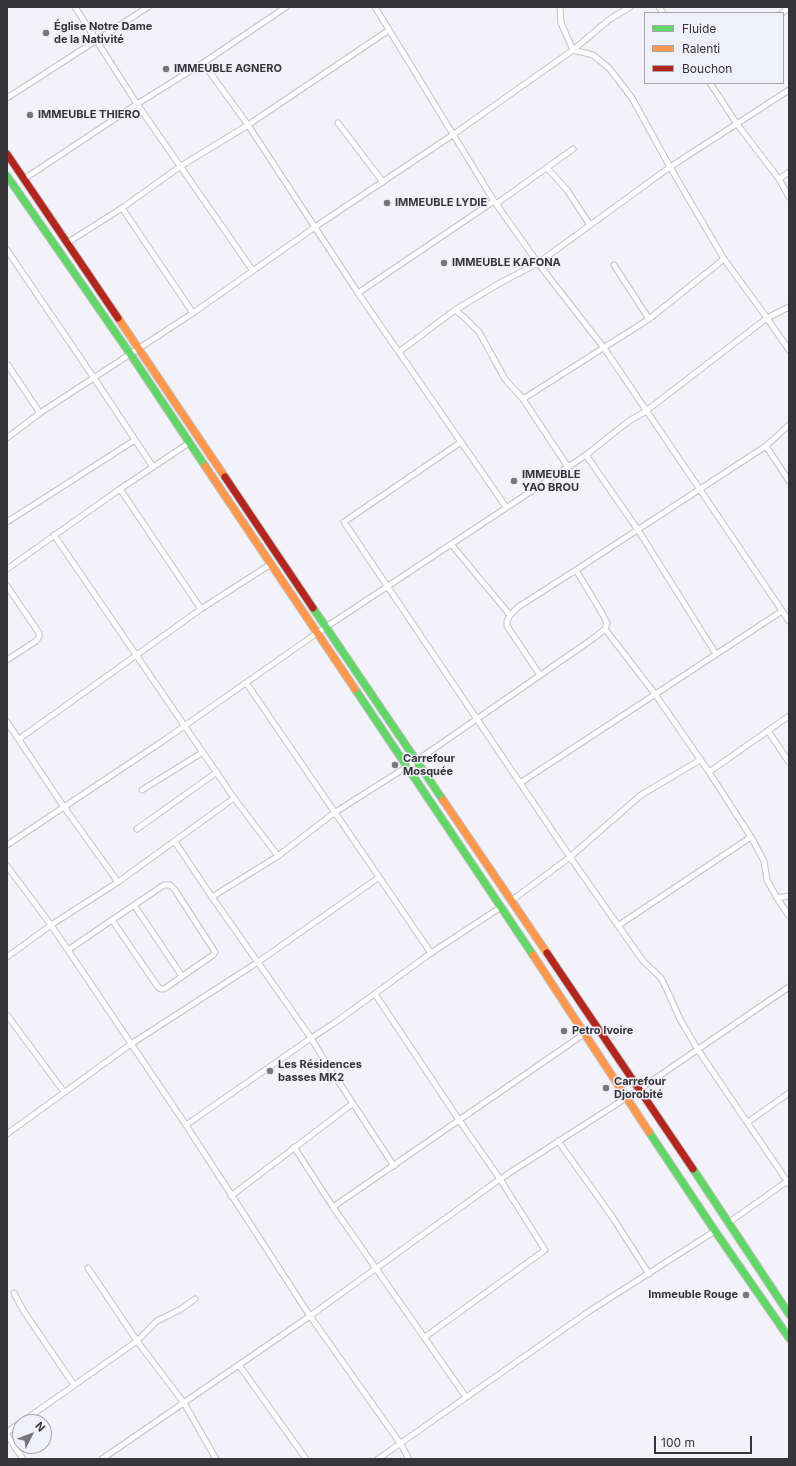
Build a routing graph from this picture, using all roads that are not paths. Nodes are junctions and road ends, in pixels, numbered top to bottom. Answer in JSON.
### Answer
{"nodes":[{"id":1,"x":75,"y":7,"type":"edge"},
{"id":2,"x":148,"y":7,"type":"edge"},
{"id":3,"x":286,"y":7,"type":"edge"},
{"id":4,"x":375,"y":7,"type":"edge"},
{"id":5,"x":560,"y":7,"type":"edge"},
{"id":6,"x":630,"y":7,"type":"edge"},
{"id":7,"x":389,"y":30,"type":"junction"},
{"id":8,"x":97,"y":41,"type":"junction"},
{"id":9,"x":573,"y":50,"type":"junction"},
{"id":10,"x":203,"y":63,"type":"junction"},
{"id":11,"x":711,"y":84,"type":"edge"},
{"id":12,"x":789,"y":90,"type":"edge"},
{"id":13,"x":7,"y":98,"type":"edge"},
{"id":14,"x":137,"y":104,"type":"junction"},
{"id":15,"x":338,"y":123,"type":"dead end"},
{"id":16,"x":737,"y":124,"type":"junction"},
{"id":17,"x":248,"y":125,"type":"junction"},
{"id":18,"x":454,"y":134,"type":"junction"},
{"id":19,"x":573,"y":149,"type":"dead end"},
{"id":20,"x":7,"y":154,"type":"edge"},
{"id":21,"x":182,"y":166,"type":"junction"},
{"id":22,"x":670,"y":167,"type":"junction"},
{"id":23,"x":547,"y":168,"type":"junction"},
{"id":24,"x":789,"y":172,"type":"edge"},
{"id":25,"x":7,"y":176,"type":"edge"},
{"id":26,"x":24,"y":179,"type":"junction"},
{"id":27,"x":779,"y":179,"type":"junction"},
{"id":28,"x":383,"y":182,"type":"junction"},
{"id":29,"x":789,"y":197,"type":"edge"},
{"id":30,"x":495,"y":202,"type":"junction"},
{"id":31,"x":122,"y":208,"type":"junction"},
{"id":32,"x":590,"y":225,"type":"junction"},
{"id":33,"x":315,"y":226,"type":"junction"},
{"id":34,"x":67,"y":243,"type":"junction"},
{"id":35,"x":7,"y":250,"type":"edge"},
{"id":36,"x":724,"y":259,"type":"junction"},
{"id":37,"x":538,"y":263,"type":"junction"},
{"id":38,"x":614,"y":265,"type":"dead end"},
{"id":39,"x":253,"y":271,"type":"junction"},
{"id":40,"x":358,"y":293,"type":"junction"},
{"id":41,"x":789,"y":307,"type":"edge"},
{"id":42,"x":455,"y":310,"type":"junction"},
{"id":43,"x":193,"y":313,"type":"junction"},
{"id":44,"x":649,"y":318,"type":"junction"},
{"id":45,"x":767,"y":318,"type":"junction"},
{"id":46,"x":604,"y":348,"type":"junction"},
{"id":47,"x":139,"y":350,"type":"junction"},
{"id":48,"x":789,"y":350,"type":"edge"},
{"id":49,"x":399,"y":352,"type":"junction"},
{"id":50,"x":130,"y":355,"type":"junction"},
{"id":51,"x":7,"y":364,"type":"edge"},
{"id":52,"x":94,"y":378,"type":"junction"},
{"id":53,"x":523,"y":399,"type":"junction"},
{"id":54,"x":646,"y":411,"type":"junction"},
{"id":55,"x":40,"y":413,"type":"junction"},
{"id":56,"x":789,"y":425,"type":"edge"},
{"id":57,"x":7,"y":438,"type":"edge"},
{"id":58,"x":136,"y":440,"type":"junction"},
{"id":59,"x":461,"y":442,"type":"junction"},
{"id":60,"x":189,"y":443,"type":"junction"},
{"id":61,"x":766,"y":446,"type":"junction"},
{"id":62,"x":586,"y":455,"type":"junction"},
{"id":63,"x":153,"y":467,"type":"junction"},
{"id":64,"x":568,"y":467,"type":"junction"},
{"id":65,"x":789,"y":481,"type":"edge"},
{"id":66,"x":120,"y":489,"type":"junction"},
{"id":67,"x":700,"y":489,"type":"junction"},
{"id":68,"x":506,"y":507,"type":"junction"},
{"id":69,"x":7,"y":522,"type":"edge"},
{"id":70,"x":638,"y":530,"type":"junction"},
{"id":71,"x":54,"y":535,"type":"junction"},
{"id":72,"x":451,"y":544,"type":"junction"},
{"id":73,"x":270,"y":564,"type":"junction"},
{"id":74,"x":7,"y":569,"type":"edge"},
{"id":75,"x":576,"y":570,"type":"junction"},
{"id":76,"x":7,"y":586,"type":"edge"},
{"id":77,"x":387,"y":586,"type":"junction"},
{"id":78,"x":201,"y":609,"type":"junction"},
{"id":79,"x":782,"y":610,"type":"junction"},
{"id":80,"x":510,"y":615,"type":"junction"},
{"id":81,"x":789,"y":621,"type":"edge"},
{"id":82,"x":326,"y":627,"type":"junction"},
{"id":83,"x":605,"y":629,"type":"junction"},
{"id":84,"x":317,"y":633,"type":"junction"},
{"id":85,"x":716,"y":654,"type":"junction"},
{"id":86,"x":136,"y":655,"type":"junction"},
{"id":87,"x":7,"y":660,"type":"edge"},
{"id":88,"x":540,"y":675,"type":"junction"},
{"id":89,"x":247,"y":684,"type":"junction"},
{"id":90,"x":655,"y":694,"type":"junction"},
{"id":91,"x":789,"y":716,"type":"edge"},
{"id":92,"x":478,"y":718,"type":"junction"},
{"id":93,"x":7,"y":722,"type":"edge"},
{"id":94,"x":185,"y":726,"type":"junction"},
{"id":95,"x":768,"y":731,"type":"junction"},
{"id":96,"x":19,"y":739,"type":"junction"},
{"id":97,"x":203,"y":752,"type":"junction"},
{"id":98,"x":700,"y":760,"type":"junction"},
{"id":99,"x":416,"y":761,"type":"junction"},
{"id":100,"x":789,"y":762,"type":"edge"},
{"id":101,"x":407,"y":767,"type":"junction"},
{"id":102,"x":217,"y":772,"type":"junction"},
{"id":103,"x":709,"y":772,"type":"junction"},
{"id":104,"x":520,"y":783,"type":"junction"},
{"id":105,"x":142,"y":790,"type":"dead end"},
{"id":106,"x":234,"y":798,"type":"junction"},
{"id":107,"x":64,"y":807,"type":"junction"},
{"id":108,"x":334,"y":814,"type":"junction"},
{"id":109,"x":136,"y":829,"type":"dead end"},
{"id":110,"x":751,"y":837,"type":"junction"},
{"id":111,"x":175,"y":842,"type":"junction"},
{"id":112,"x":7,"y":846,"type":"edge"},
{"id":113,"x":278,"y":856,"type":"junction"},
{"id":114,"x":570,"y":857,"type":"junction"},
{"id":115,"x":7,"y":866,"type":"edge"},
{"id":116,"x":378,"y":878,"type":"junction"},
{"id":117,"x":118,"y":882,"type":"junction"},
{"id":118,"x":789,"y":896,"type":"edge"},
{"id":119,"x":212,"y":897,"type":"junction"},
{"id":120,"x":777,"y":898,"type":"junction"},
{"id":121,"x":511,"y":902,"type":"junction"},
{"id":122,"x":134,"y":905,"type":"junction"},
{"id":123,"x":500,"y":907,"type":"junction"},
{"id":124,"x":789,"y":916,"type":"edge"},
{"id":125,"x":112,"y":920,"type":"junction"},
{"id":126,"x":51,"y":925,"type":"junction"},
{"id":127,"x":618,"y":925,"type":"junction"},
{"id":128,"x":68,"y":950,"type":"junction"},
{"id":129,"x":431,"y":953,"type":"junction"},
{"id":130,"x":7,"y":957,"type":"edge"},
{"id":131,"x":258,"y":962,"type":"junction"},
{"id":132,"x":182,"y":976,"type":"junction"},
{"id":133,"x":789,"y":987,"type":"edge"},
{"id":134,"x":375,"y":994,"type":"junction"},
{"id":135,"x":7,"y":1015,"type":"edge"},
{"id":136,"x":584,"y":1034,"type":"junction"},
{"id":137,"x":311,"y":1038,"type":"junction"},
{"id":138,"x":130,"y":1044,"type":"junction"},
{"id":139,"x":698,"y":1050,"type":"junction"},
{"id":140,"x":640,"y":1089,"type":"junction"},
{"id":141,"x":64,"y":1092,"type":"junction"},
{"id":142,"x":789,"y":1093,"type":"edge"},
{"id":143,"x":627,"y":1097,"type":"junction"},
{"id":144,"x":352,"y":1104,"type":"junction"},
{"id":145,"x":458,"y":1120,"type":"junction"},
{"id":146,"x":748,"y":1122,"type":"junction"},
{"id":147,"x":186,"y":1125,"type":"junction"},
{"id":148,"x":7,"y":1134,"type":"edge"},
{"id":149,"x":558,"y":1141,"type":"junction"},
{"id":150,"x":294,"y":1147,"type":"junction"},
{"id":151,"x":394,"y":1166,"type":"junction"},
{"id":152,"x":500,"y":1179,"type":"junction"},
{"id":153,"x":788,"y":1182,"type":"edge"},
{"id":154,"x":231,"y":1196,"type":"junction"},
{"id":155,"x":334,"y":1207,"type":"junction"},
{"id":156,"x":728,"y":1223,"type":"junction"},
{"id":157,"x":715,"y":1231,"type":"junction"},
{"id":158,"x":88,"y":1268,"type":"dead end"},
{"id":159,"x":376,"y":1268,"type":"junction"},
{"id":160,"x":649,"y":1274,"type":"junction"},
{"id":161,"x":14,"y":1293,"type":"dead end"},
{"id":162,"x":195,"y":1299,"type":"dead end"},
{"id":163,"x":789,"y":1314,"type":"edge"},
{"id":164,"x":310,"y":1316,"type":"junction"},
{"id":165,"x":425,"y":1337,"type":"junction"},
{"id":166,"x":789,"y":1338,"type":"edge"},
{"id":167,"x":137,"y":1341,"type":"junction"},
{"id":168,"x":239,"y":1365,"type":"junction"},
{"id":169,"x":74,"y":1385,"type":"junction"},
{"id":170,"x":466,"y":1397,"type":"junction"},
{"id":171,"x":184,"y":1403,"type":"junction"},
{"id":172,"x":34,"y":1414,"type":"edge"},
{"id":173,"x":7,"y":1434,"type":"edge"},
{"id":174,"x":400,"y":1443,"type":"junction"},
{"id":175,"x":23,"y":1459,"type":"edge"},
{"id":176,"x":102,"y":1459,"type":"edge"},
{"id":177,"x":216,"y":1459,"type":"edge"},
{"id":178,"x":306,"y":1459,"type":"edge"},
{"id":179,"x":378,"y":1459,"type":"edge"},
{"id":180,"x":409,"y":1459,"type":"edge"}],
"edges":[{"from":1,"to":8,"type":"street"},
{"from":2,"to":8,"type":"street"},
{"from":3,"to":10,"type":"street"},
{"from":4,"to":7,"type":"street"},
{"from":5,"to":9,"type":"street"},
{"from":6,"to":9,"type":"street"},
{"from":7,"to":17,"type":"street"},
{"from":7,"to":18,"type":"street"},
{"from":8,"to":13,"type":"street"},
{"from":8,"to":14,"type":"street"},
{"from":9,"to":18,"type":"street"},
{"from":9,"to":22,"type":"street"},
{"from":10,"to":14,"type":"street"},
{"from":10,"to":17,"type":"street"},
{"from":11,"to":16,"type":"street"},
{"from":12,"to":16,"type":"street"},
{"from":14,"to":21,"type":"street"},
{"from":14,"to":26,"type":"street"},
{"from":15,"to":28,"type":"street"},
{"from":16,"to":22,"type":"street"},
{"from":16,"to":27,"type":"street"},
{"from":17,"to":21,"type":"street"},
{"from":17,"to":33,"type":"street"},
{"from":18,"to":28,"type":"street"},
{"from":18,"to":30,"type":"street"},
{"from":19,"to":23,"type":"street"},
{"from":20,"to":26,"type":"main road"},
{"from":21,"to":31,"type":"street"},
{"from":21,"to":39,"type":"street"},
{"from":22,"to":32,"type":"street"},
{"from":22,"to":36,"type":"street"},
{"from":23,"to":30,"type":"street"},
{"from":23,"to":32,"type":"street"},
{"from":24,"to":27,"type":"street"},
{"from":25,"to":50,"type":"main road"},
{"from":26,"to":34,"type":"main road"},
{"from":27,"to":29,"type":"street"},
{"from":28,"to":33,"type":"street"},
{"from":30,"to":37,"type":"street"},
{"from":30,"to":40,"type":"street"},
{"from":31,"to":34,"type":"street"},
{"from":31,"to":43,"type":"street"},
{"from":32,"to":37,"type":"street"},
{"from":33,"to":39,"type":"street"},
{"from":33,"to":40,"type":"street"},
{"from":34,"to":47,"type":"main road"},
{"from":35,"to":52,"type":"street"},
{"from":36,"to":44,"type":"street"},
{"from":36,"to":45,"type":"street"},
{"from":37,"to":42,"type":"street"},
{"from":37,"to":46,"type":"street"},
{"from":38,"to":44,"type":"street"},
{"from":39,"to":43,"type":"street"},
{"from":40,"to":49,"type":"street"},
{"from":41,"to":45,"type":"street"},
{"from":42,"to":49,"type":"street"},
{"from":42,"to":53,"type":"street"},
{"from":43,"to":47,"type":"street"},
{"from":44,"to":46,"type":"street"},
{"from":45,"to":48,"type":"street"},
{"from":45,"to":54,"type":"street"},
{"from":46,"to":53,"type":"street"},
{"from":46,"to":54,"type":"street"},
{"from":47,"to":50,"type":"street"},
{"from":47,"to":82,"type":"main road"},
{"from":49,"to":59,"type":"street"},
{"from":50,"to":52,"type":"street"},
{"from":50,"to":60,"type":"main road"},
{"from":51,"to":55,"type":"street"},
{"from":52,"to":55,"type":"street"},
{"from":52,"to":58,"type":"street"},
{"from":53,"to":64,"type":"street"},
{"from":54,"to":62,"type":"street"},
{"from":54,"to":67,"type":"street"},
{"from":55,"to":57,"type":"street"},
{"from":56,"to":61,"type":"street"},
{"from":58,"to":63,"type":"street"},
{"from":58,"to":69,"type":"street"},
{"from":59,"to":68,"type":"street"},
{"from":59,"to":77,"type":"street"},
{"from":60,"to":63,"type":"street"},
{"from":60,"to":73,"type":"main road"},
{"from":61,"to":65,"type":"street"},
{"from":61,"to":67,"type":"street"},
{"from":62,"to":64,"type":"street"},
{"from":62,"to":70,"type":"street"},
{"from":63,"to":66,"type":"street"},
{"from":64,"to":68,"type":"street"},
{"from":66,"to":71,"type":"street"},
{"from":66,"to":78,"type":"street"},
{"from":67,"to":70,"type":"street"},
{"from":67,"to":79,"type":"street"},
{"from":68,"to":72,"type":"street"},
{"from":70,"to":75,"type":"street"},
{"from":70,"to":85,"type":"street"},
{"from":71,"to":74,"type":"street"},
{"from":71,"to":86,"type":"street"},
{"from":72,"to":77,"type":"street"},
{"from":72,"to":80,"type":"street"},
{"from":73,"to":78,"type":"street"},
{"from":73,"to":84,"type":"main road"},
{"from":75,"to":80,"type":"street"},
{"from":75,"to":83,"type":"street"},
{"from":76,"to":87,"type":"street"},
{"from":77,"to":82,"type":"street"},
{"from":77,"to":92,"type":"street"},
{"from":78,"to":86,"type":"street"},
{"from":79,"to":81,"type":"street"},
{"from":79,"to":85,"type":"street"},
{"from":80,"to":88,"type":"street"},
{"from":82,"to":84,"type":"street"},
{"from":82,"to":99,"type":"main road"},
{"from":83,"to":88,"type":"street"},
{"from":83,"to":90,"type":"street"},
{"from":84,"to":89,"type":"street"},
{"from":84,"to":101,"type":"main road"},
{"from":85,"to":90,"type":"street"},
{"from":86,"to":94,"type":"street"},
{"from":86,"to":96,"type":"street"},
{"from":88,"to":92,"type":"street"},
{"from":89,"to":94,"type":"street"},
{"from":89,"to":108,"type":"street"},
{"from":90,"to":98,"type":"street"},
{"from":90,"to":104,"type":"street"},
{"from":91,"to":95,"type":"street"},
{"from":92,"to":99,"type":"street"},
{"from":92,"to":104,"type":"street"},
{"from":93,"to":96,"type":"street"},
{"from":94,"to":97,"type":"street"},
{"from":94,"to":107,"type":"street"},
{"from":95,"to":100,"type":"street"},
{"from":95,"to":103,"type":"street"},
{"from":96,"to":107,"type":"street"},
{"from":97,"to":102,"type":"street"},
{"from":97,"to":105,"type":"street"},
{"from":98,"to":103,"type":"street"},
{"from":98,"to":114,"type":"street"},
{"from":99,"to":101,"type":"street"},
{"from":99,"to":121,"type":"main road"},
{"from":101,"to":108,"type":"street"},
{"from":101,"to":123,"type":"main road"},
{"from":102,"to":106,"type":"street"},
{"from":102,"to":109,"type":"street"},
{"from":103,"to":110,"type":"street"},
{"from":104,"to":114,"type":"street"},
{"from":106,"to":111,"type":"street"},
{"from":106,"to":113,"type":"street"},
{"from":107,"to":112,"type":"street"},
{"from":107,"to":117,"type":"street"},
{"from":108,"to":113,"type":"street"},
{"from":108,"to":116,"type":"street"},
{"from":110,"to":120,"type":"street"},
{"from":110,"to":127,"type":"street"},
{"from":111,"to":117,"type":"street"},
{"from":111,"to":119,"type":"street"},
{"from":113,"to":119,"type":"street"},
{"from":114,"to":121,"type":"street"},
{"from":114,"to":127,"type":"street"},
{"from":115,"to":126,"type":"street"},
{"from":116,"to":129,"type":"street"},
{"from":116,"to":131,"type":"street"},
{"from":117,"to":126,"type":"street"},
{"from":118,"to":120,"type":"street"},
{"from":119,"to":131,"type":"street"},
{"from":120,"to":124,"type":"street"},
{"from":121,"to":140,"type":"main road"},
{"from":122,"to":125,"type":"street"},
{"from":122,"to":132,"type":"street"},
{"from":122,"to":132,"type":"street"},
{"from":123,"to":129,"type":"street"},
{"from":123,"to":136,"type":"main road"},
{"from":125,"to":128,"type":"street"},
{"from":125,"to":132,"type":"street"},
{"from":126,"to":128,"type":"street"},
{"from":126,"to":130,"type":"street"},
{"from":127,"to":139,"type":"street"},
{"from":128,"to":138,"type":"street"},
{"from":129,"to":134,"type":"street"},
{"from":131,"to":137,"type":"street"},
{"from":131,"to":138,"type":"street"},
{"from":133,"to":139,"type":"street"},
{"from":134,"to":137,"type":"street"},
{"from":134,"to":145,"type":"street"},
{"from":135,"to":141,"type":"street"},
{"from":136,"to":143,"type":"main road"},
{"from":136,"to":145,"type":"street"},
{"from":137,"to":144,"type":"street"},
{"from":137,"to":147,"type":"street"},
{"from":138,"to":141,"type":"street"},
{"from":138,"to":147,"type":"street"},
{"from":139,"to":140,"type":"street"},
{"from":139,"to":146,"type":"street"},
{"from":140,"to":143,"type":"street"},
{"from":140,"to":156,"type":"main road"},
{"from":141,"to":148,"type":"street"},
{"from":142,"to":146,"type":"street"},
{"from":143,"to":149,"type":"street"},
{"from":143,"to":157,"type":"main road"},
{"from":144,"to":150,"type":"street"},
{"from":144,"to":151,"type":"street"},
{"from":145,"to":151,"type":"street"},
{"from":145,"to":152,"type":"street"},
{"from":146,"to":153,"type":"street"},
{"from":147,"to":154,"type":"street"},
{"from":149,"to":152,"type":"street"},
{"from":149,"to":160,"type":"street"},
{"from":150,"to":154,"type":"street"},
{"from":150,"to":155,"type":"street"},
{"from":151,"to":155,"type":"street"},
{"from":152,"to":159,"type":"street"},
{"from":152,"to":165,"type":"street"},
{"from":153,"to":156,"type":"street"},
{"from":154,"to":164,"type":"street"},
{"from":155,"to":159,"type":"street"},
{"from":156,"to":163,"type":"main road"},
{"from":157,"to":160,"type":"street"},
{"from":157,"to":166,"type":"main road"},
{"from":158,"to":167,"type":"street"},
{"from":159,"to":164,"type":"street"},
{"from":159,"to":165,"type":"street"},
{"from":160,"to":170,"type":"street"},
{"from":161,"to":169,"type":"street"},
{"from":162,"to":167,"type":"street"},
{"from":164,"to":168,"type":"street"},
{"from":164,"to":174,"type":"street"},
{"from":165,"to":170,"type":"street"},
{"from":167,"to":169,"type":"street"},
{"from":167,"to":171,"type":"street"},
{"from":168,"to":171,"type":"street"},
{"from":168,"to":178,"type":"street"},
{"from":169,"to":172,"type":"street"},
{"from":170,"to":174,"type":"street"},
{"from":171,"to":176,"type":"street"},
{"from":171,"to":177,"type":"street"},
{"from":173,"to":175,"type":"street"},
{"from":174,"to":179,"type":"street"},
{"from":174,"to":180,"type":"street"}]}
